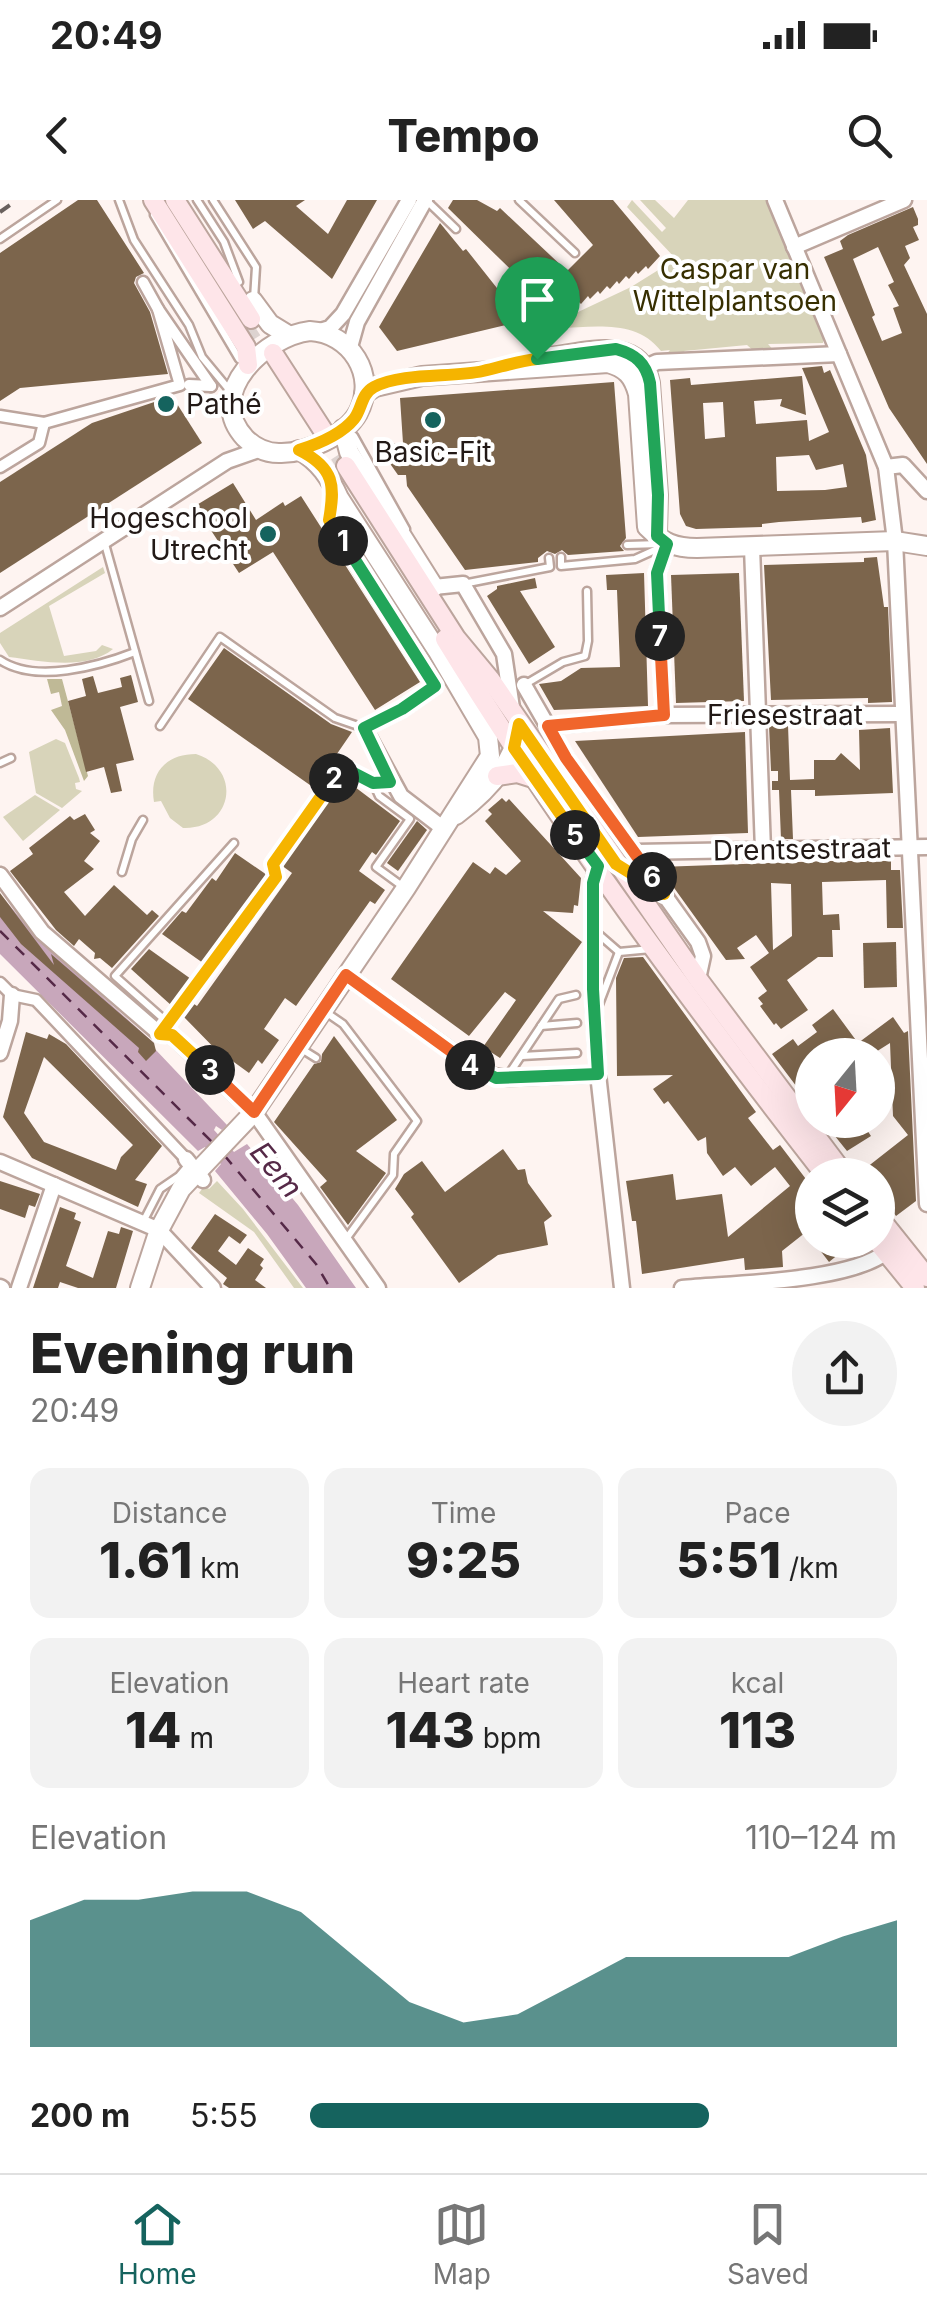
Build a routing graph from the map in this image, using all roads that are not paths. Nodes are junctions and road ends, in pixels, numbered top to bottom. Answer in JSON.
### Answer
{"nodes":[{"id":1,"x":56,"y":200,"type":"edge"},
{"id":2,"x":119,"y":200,"type":"edge"},
{"id":3,"x":150,"y":200,"type":"edge"},
{"id":4,"x":162,"y":200,"type":"edge"},
{"id":5,"x":175,"y":200,"type":"edge"},
{"id":6,"x":186,"y":200,"type":"edge"},
{"id":7,"x":197,"y":200,"type":"edge"},
{"id":8,"x":213,"y":200,"type":"edge"},
{"id":9,"x":409,"y":200,"type":"edge"},
{"id":10,"x":426,"y":200,"type":"edge"},
{"id":11,"x":518,"y":200,"type":"edge"},
{"id":12,"x":774,"y":200,"type":"edge"},
{"id":13,"x":904,"y":200,"type":"edge"},
{"id":14,"x":456,"y":229,"type":"dead end"},
{"id":15,"x":0,"y":240,"type":"edge"},
{"id":16,"x":794,"y":247,"type":"junction"},
{"id":17,"x":575,"y":253,"type":"dead end"},
{"id":18,"x":143,"y":282,"type":"dead end"},
{"id":19,"x":239,"y":282,"type":"junction"},
{"id":20,"x":158,"y":309,"type":"junction"},
{"id":21,"x":249,"y":315,"type":"junction"},
{"id":22,"x":320,"y":331,"type":"junction"},
{"id":23,"x":288,"y":336,"type":"junction"},
{"id":24,"x":350,"y":347,"type":"junction"},
{"id":25,"x":839,"y":354,"type":"junction"},
{"id":26,"x":257,"y":363,"type":"junction"},
{"id":27,"x":362,"y":369,"type":"junction"},
{"id":28,"x":638,"y":371,"type":"junction"},
{"id":29,"x":422,"y":376,"type":"junction"},
{"id":30,"x":189,"y":385,"type":"dead end"},
{"id":31,"x":232,"y":394,"type":"junction"},
{"id":32,"x":364,"y":394,"type":"junction"},
{"id":33,"x":0,"y":416,"type":"edge"},
{"id":34,"x":44,"y":422,"type":"junction"},
{"id":35,"x":236,"y":427,"type":"junction"},
{"id":36,"x":334,"y":429,"type":"junction"},
{"id":37,"x":261,"y":450,"type":"junction"},
{"id":38,"x":299,"y":450,"type":"junction"},
{"id":39,"x":227,"y":462,"type":"junction"},
{"id":40,"x":886,"y":466,"type":"junction"},
{"id":41,"x":0,"y":467,"type":"edge"},
{"id":42,"x":339,"y":475,"type":"junction"},
{"id":43,"x":927,"y":491,"type":"edge"},
{"id":44,"x":104,"y":540,"type":"junction"},
{"id":45,"x":662,"y":540,"type":"junction"},
{"id":46,"x":895,"y":542,"type":"junction"},
{"id":47,"x":628,"y":544,"type":"dead end"},
{"id":48,"x":752,"y":546,"type":"junction"},
{"id":49,"x":927,"y":546,"type":"edge"},
{"id":50,"x":560,"y":557,"type":"dead end"},
{"id":51,"x":549,"y":558,"type":"dead end"},
{"id":52,"x":463,"y":584,"type":"junction"},
{"id":53,"x":434,"y":587,"type":"junction"},
{"id":54,"x":587,"y":590,"type":"dead end"},
{"id":55,"x":0,"y":608,"type":"edge"},
{"id":56,"x":437,"y":650,"type":"junction"},
{"id":57,"x":135,"y":652,"type":"junction"},
{"id":58,"x":0,"y":660,"type":"edge"},
{"id":59,"x":481,"y":684,"type":"junction"},
{"id":60,"x":524,"y":685,"type":"joint"},
{"id":61,"x":148,"y":701,"type":"dead end"},
{"id":62,"x":760,"y":714,"type":"junction"},
{"id":63,"x":902,"y":714,"type":"junction"},
{"id":64,"x":664,"y":715,"type":"junction"},
{"id":65,"x":516,"y":719,"type":"junction"},
{"id":66,"x":160,"y":726,"type":"dead end"},
{"id":67,"x":548,"y":726,"type":"junction"},
{"id":68,"x":364,"y":728,"type":"junction"},
{"id":69,"x":514,"y":748,"type":"junction"},
{"id":70,"x":11,"y":758,"type":"dead end"},
{"id":71,"x":0,"y":763,"type":"edge"},
{"id":72,"x":497,"y":776,"type":"junction"},
{"id":73,"x":536,"y":779,"type":"junction"},
{"id":74,"x":390,"y":782,"type":"junction"},
{"id":75,"x":373,"y":783,"type":"junction"},
{"id":76,"x":143,"y":820,"type":"dead end"},
{"id":77,"x":448,"y":824,"type":"junction"},
{"id":78,"x":234,"y":843,"type":"dead end"},
{"id":79,"x":910,"y":846,"type":"junction"},
{"id":80,"x":927,"y":847,"type":"edge"},
{"id":81,"x":763,"y":850,"type":"junction"},
{"id":82,"x":635,"y":852,"type":"junction"},
{"id":83,"x":607,"y":865,"type":"junction"},
{"id":84,"x":122,"y":872,"type":"dead end"},
{"id":85,"x":0,"y":875,"type":"edge"},
{"id":86,"x":406,"y":888,"type":"junction"},
{"id":87,"x":664,"y":894,"type":"junction"},
{"id":88,"x":593,"y":929,"type":"junction"},
{"id":89,"x":648,"y":950,"type":"junction"},
{"id":90,"x":620,"y":952,"type":"junction"},
{"id":91,"x":346,"y":975,"type":"junction"},
{"id":92,"x":698,"y":979,"type":"junction"},
{"id":93,"x":0,"y":983,"type":"edge"},
{"id":94,"x":12,"y":995,"type":"junction"},
{"id":95,"x":576,"y":995,"type":"dead end"},
{"id":96,"x":322,"y":1010,"type":"junction"},
{"id":97,"x":596,"y":1012,"type":"junction"},
{"id":98,"x":578,"y":1023,"type":"dead end"},
{"id":99,"x":540,"y":1026,"type":"junction"},
{"id":100,"x":164,"y":1028,"type":"junction"},
{"id":101,"x":297,"y":1046,"type":"junction"},
{"id":102,"x":0,"y":1053,"type":"edge"},
{"id":103,"x":577,"y":1053,"type":"dead end"},
{"id":104,"x":521,"y":1056,"type":"junction"},
{"id":105,"x":316,"y":1058,"type":"dead end"},
{"id":106,"x":598,"y":1074,"type":"junction"},
{"id":107,"x":506,"y":1078,"type":"junction"},
{"id":108,"x":248,"y":1119,"type":"junction"},
{"id":109,"x":812,"y":1158,"type":"edge"},
{"id":110,"x":832,"y":1158,"type":"edge"},
{"id":111,"x":0,"y":1162,"type":"edge"},
{"id":112,"x":192,"y":1166,"type":"junction"},
{"id":113,"x":54,"y":1186,"type":"junction"},
{"id":114,"x":927,"y":1204,"type":"edge"},
{"id":115,"x":151,"y":1227,"type":"junction"},
{"id":116,"x":343,"y":1241,"type":"junction"},
{"id":117,"x":895,"y":1246,"type":"edge"},
{"id":118,"x":895,"y":1255,"type":"edge"},
{"id":119,"x":871,"y":1258,"type":"edge"},
{"id":120,"x":927,"y":1277,"type":"edge"},
{"id":121,"x":20,"y":1288,"type":"edge"},
{"id":122,"x":140,"y":1288,"type":"edge"},
{"id":123,"x":213,"y":1288,"type":"edge"},
{"id":124,"x":378,"y":1288,"type":"edge"},
{"id":125,"x":622,"y":1288,"type":"edge"},
{"id":126,"x":682,"y":1288,"type":"edge"},
{"id":127,"x":916,"y":1288,"type":"edge"}],
"edges":[{"from":1,"to":15,"type":"lane"},
{"from":2,"to":31,"type":"lane"},
{"from":3,"to":26,"type":"main road"},
{"from":4,"to":21,"type":"main road"},
{"from":5,"to":21,"type":"main road"},
{"from":6,"to":19,"type":"main road"},
{"from":7,"to":19,"type":"lane"},
{"from":8,"to":21,"type":"lane"},
{"from":9,"to":22,"type":"street"},
{"from":10,"to":14,"type":"lane"},
{"from":10,"to":24,"type":"street"},
{"from":11,"to":17,"type":"lane"},
{"from":12,"to":16,"type":"street"},
{"from":13,"to":16,"type":"street"},
{"from":16,"to":25,"type":"street"},
{"from":18,"to":20,"type":"street"},
{"from":19,"to":21,"type":"main road"},
{"from":20,"to":30,"type":"street"},
{"from":20,"to":34,"type":"street"},
{"from":21,"to":23,"type":"street"},
{"from":22,"to":23,"type":"street"},
{"from":22,"to":24,"type":"street"},
{"from":23,"to":26,"type":"street"},
{"from":24,"to":27,"type":"street"},
{"from":25,"to":28,"type":"street"},
{"from":25,"to":40,"type":"street"},
{"from":26,"to":31,"type":"street"},
{"from":26,"to":36,"type":"main road"},
{"from":27,"to":29,"type":"street"},
{"from":27,"to":32,"type":"street"},
{"from":28,"to":29,"type":"street"},
{"from":28,"to":45,"type":"street"},
{"from":29,"to":32,"type":"street"},
{"from":31,"to":35,"type":"street"},
{"from":32,"to":36,"type":"street"},
{"from":33,"to":34,"type":"street"},
{"from":34,"to":41,"type":"street"},
{"from":35,"to":37,"type":"street"},
{"from":35,"to":39,"type":"street"},
{"from":36,"to":38,"type":"street"},
{"from":36,"to":53,"type":"street"},
{"from":37,"to":38,"type":"street"},
{"from":37,"to":39,"type":"street"},
{"from":38,"to":42,"type":"street"},
{"from":39,"to":44,"type":"street"},
{"from":40,"to":43,"type":"street"},
{"from":40,"to":46,"type":"street"},
{"from":42,"to":56,"type":"street"},
{"from":42,"to":59,"type":"main road"},
{"from":42,"to":68,"type":"street"},
{"from":44,"to":55,"type":"street"},
{"from":44,"to":57,"type":"lane"},
{"from":45,"to":47,"type":"lane"},
{"from":45,"to":48,"type":"street"},
{"from":45,"to":50,"type":"lane"},
{"from":45,"to":64,"type":"street"},
{"from":46,"to":48,"type":"street"},
{"from":46,"to":49,"type":"street"},
{"from":46,"to":63,"type":"street"},
{"from":48,"to":62,"type":"street"},
{"from":51,"to":52,"type":"lane"},
{"from":52,"to":53,"type":"street"},
{"from":52,"to":65,"type":"street"},
{"from":53,"to":59,"type":"main road"},
{"from":54,"to":60,"type":"lane"},
{"from":56,"to":59,"type":"main road"},
{"from":56,"to":77,"type":"street"},
{"from":57,"to":58,"type":"lane"},
{"from":57,"to":61,"type":"lane"},
{"from":59,"to":65,"type":"main road"},
{"from":59,"to":69,"type":"main road"},
{"from":60,"to":67,"type":"street"},
{"from":62,"to":63,"type":"street","name":"Friesestraat"},
{"from":62,"to":64,"type":"street","name":"Friesestraat"},
{"from":62,"to":81,"type":"street"},
{"from":63,"to":79,"type":"street"},
{"from":64,"to":67,"type":"street","name":"Friesestraat"},
{"from":65,"to":69,"type":"street"},
{"from":65,"to":83,"type":"main road"},
{"from":66,"to":68,"type":"lane"},
{"from":67,"to":82,"type":"street"},
{"from":68,"to":74,"type":"street"},
{"from":69,"to":72,"type":"street"},
{"from":69,"to":73,"type":"main road"},
{"from":70,"to":71,"type":"lane"},
{"from":72,"to":73,"type":"main road"},
{"from":72,"to":77,"type":"street"},
{"from":73,"to":83,"type":"main road"},
{"from":74,"to":75,"type":"lane"},
{"from":74,"to":77,"type":"street"},
{"from":75,"to":86,"type":"lane"},
{"from":75,"to":100,"type":"lane"},
{"from":76,"to":84,"type":"lane"},
{"from":77,"to":86,"type":"street"},
{"from":78,"to":100,"type":"lane"},
{"from":79,"to":80,"type":"street","name":"Drentsestraat"},
{"from":79,"to":81,"type":"street","name":"Drentsestraat"},
{"from":79,"to":114,"type":"street"},
{"from":81,"to":82,"type":"street","name":"Drentsestraat"},
{"from":82,"to":87,"type":"street"},
{"from":83,"to":87,"type":"street"},
{"from":83,"to":88,"type":"street"},
{"from":83,"to":89,"type":"main road"},
{"from":83,"to":92,"type":"main road"},
{"from":85,"to":100,"type":"street"},
{"from":86,"to":91,"type":"street"},
{"from":87,"to":92,"type":"street"},
{"from":88,"to":90,"type":"lane"},
{"from":88,"to":97,"type":"street"},
{"from":89,"to":90,"type":"lane"},
{"from":89,"to":109,"type":"main road"},
{"from":90,"to":97,"type":"lane"},
{"from":91,"to":96,"type":"street"},
{"from":91,"to":107,"type":"street"},
{"from":92,"to":110,"type":"main road"},
{"from":93,"to":94,"type":"street"},
{"from":94,"to":102,"type":"street"},
{"from":94,"to":112,"type":"street"},
{"from":95,"to":99,"type":"lane"},
{"from":96,"to":101,"type":"street"},
{"from":96,"to":116,"type":"lane"},
{"from":97,"to":106,"type":"street"},
{"from":98,"to":99,"type":"lane"},
{"from":99,"to":104,"type":"lane"},
{"from":100,"to":108,"type":"street"},
{"from":101,"to":105,"type":"lane"},
{"from":101,"to":108,"type":"street"},
{"from":103,"to":104,"type":"lane"},
{"from":104,"to":107,"type":"lane"},
{"from":106,"to":107,"type":"street"},
{"from":106,"to":125,"type":"street"},
{"from":108,"to":112,"type":"street"},
{"from":108,"to":116,"type":"street"},
{"from":111,"to":113,"type":"street"},
{"from":112,"to":115,"type":"street"},
{"from":113,"to":115,"type":"street"},
{"from":113,"to":121,"type":"street"},
{"from":115,"to":122,"type":"street"},
{"from":115,"to":123,"type":"street"},
{"from":116,"to":124,"type":"street"},
{"from":117,"to":120,"type":"main road"},
{"from":118,"to":127,"type":"main road"},
{"from":119,"to":126,"type":"street"}]}
